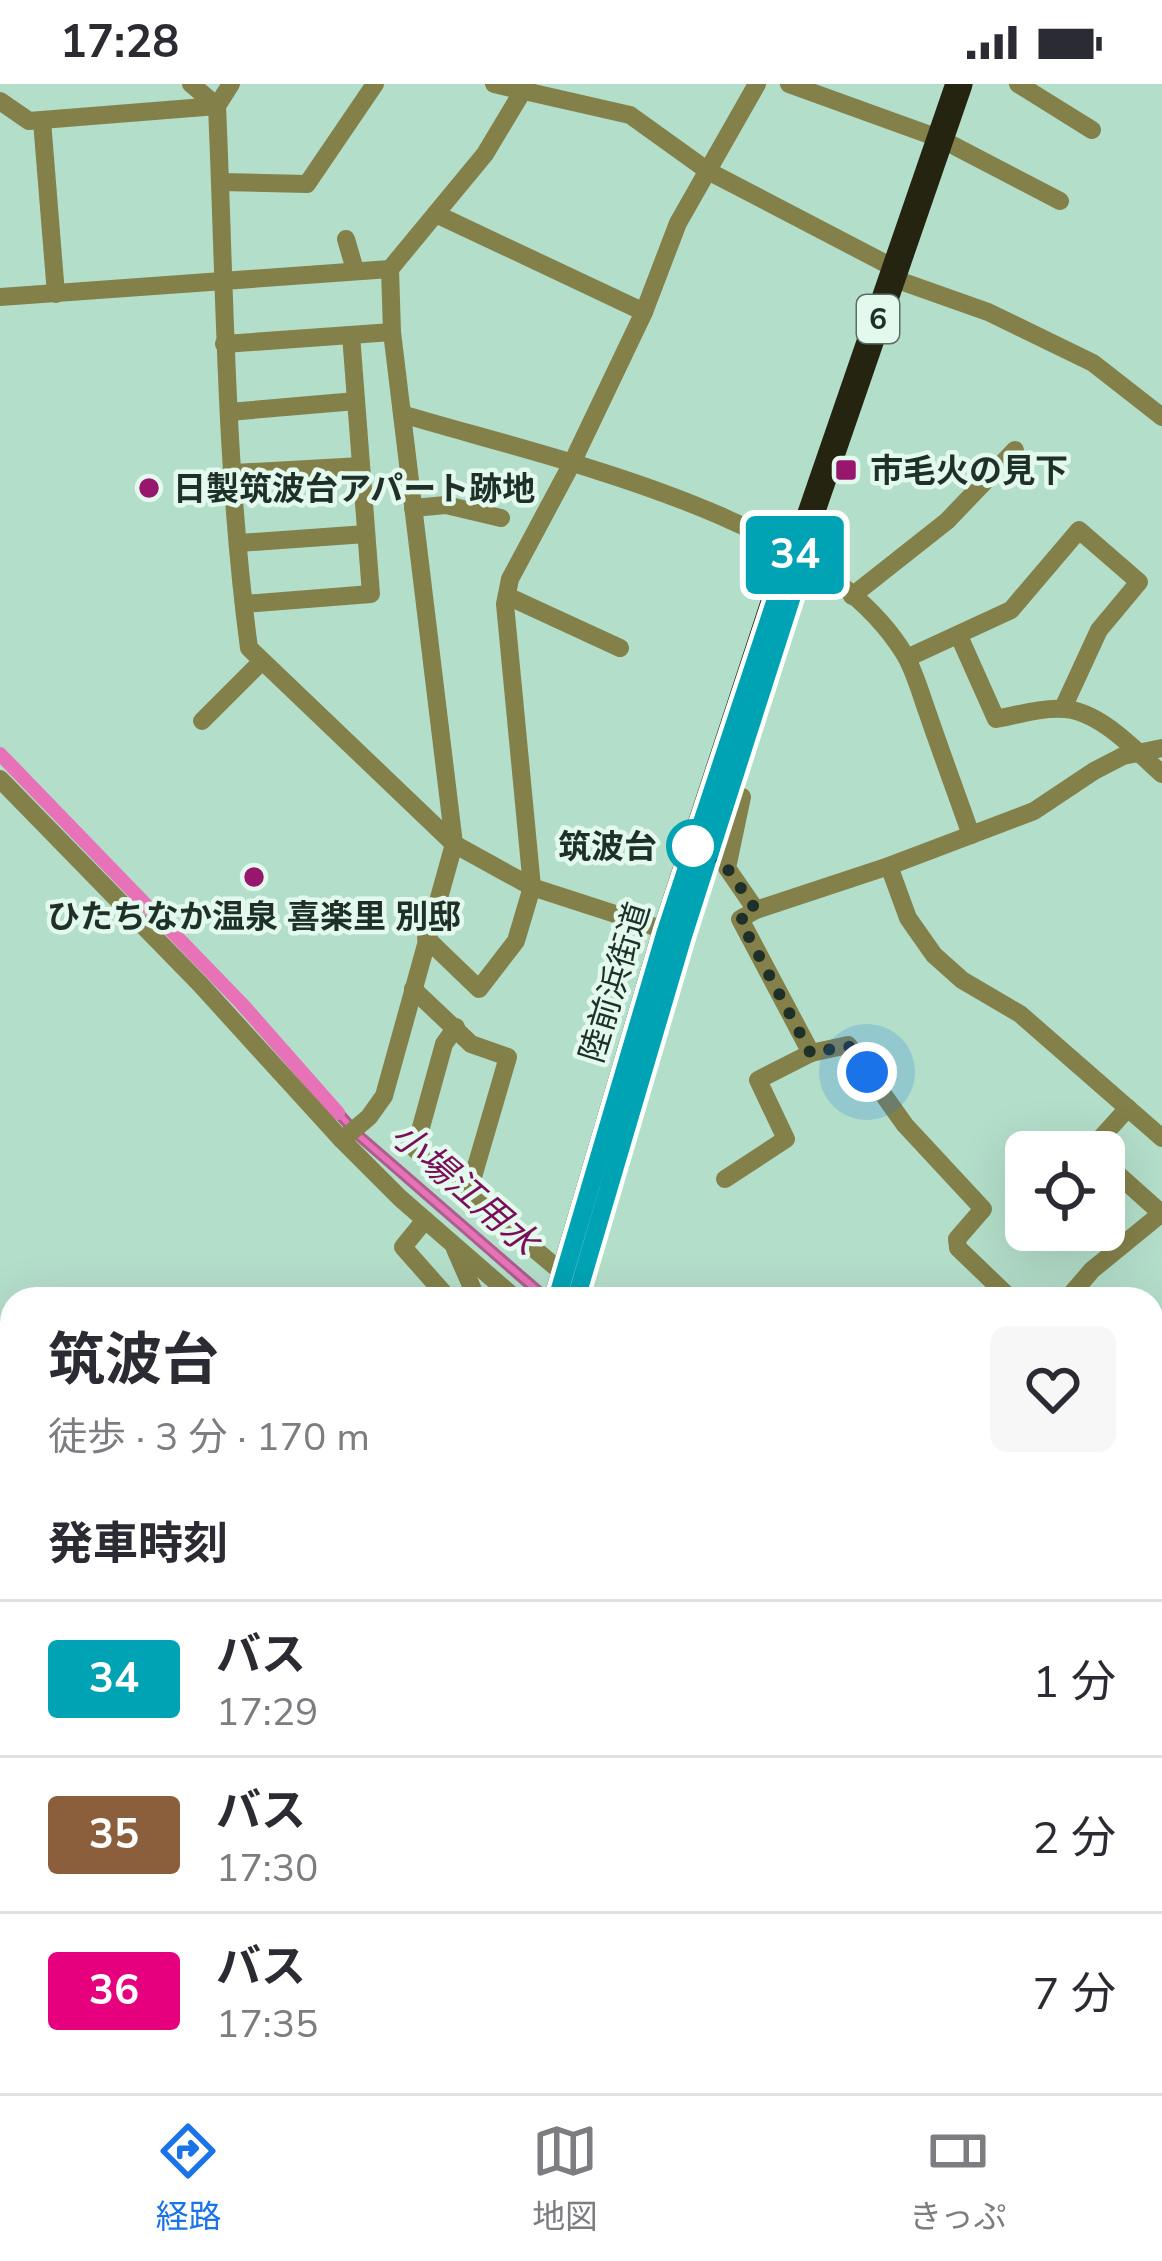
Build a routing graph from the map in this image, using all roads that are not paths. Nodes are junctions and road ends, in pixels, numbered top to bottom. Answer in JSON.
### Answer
{"nodes":[{"id":1,"x":11,"y":84,"type":"edge"},
{"id":2,"x":190,"y":84,"type":"edge"},
{"id":3,"x":231,"y":84,"type":"edge"},
{"id":4,"x":375,"y":84,"type":"edge"},
{"id":5,"x":494,"y":84,"type":"edge"},
{"id":6,"x":758,"y":84,"type":"edge"},
{"id":7,"x":789,"y":84,"type":"edge"},
{"id":8,"x":959,"y":84,"type":"edge"},
{"id":9,"x":1018,"y":84,"type":"edge"},
{"id":10,"x":525,"y":88,"type":"edge"},
{"id":11,"x":0,"y":100,"type":"edge"},
{"id":12,"x":217,"y":106,"type":"junction"},
{"id":13,"x":42,"y":122,"type":"junction"},
{"id":14,"x":1092,"y":130,"type":"dead end"},
{"id":15,"x":941,"y":139,"type":"junction"},
{"id":16,"x":708,"y":171,"type":"junction"},
{"id":17,"x":220,"y":182,"type":"junction"},
{"id":18,"x":1060,"y":201,"type":"dead end"},
{"id":19,"x":436,"y":214,"type":"junction"},
{"id":20,"x":346,"y":239,"type":"dead end"},
{"id":21,"x":390,"y":269,"type":"junction"},
{"id":22,"x":355,"y":270,"type":"junction"},
{"id":23,"x":894,"y":274,"type":"junction"},
{"id":24,"x":225,"y":283,"type":"junction"},
{"id":25,"x":56,"y":294,"type":"junction"},
{"id":26,"x":0,"y":297,"type":"edge"},
{"id":27,"x":644,"y":312,"type":"junction"},
{"id":28,"x":392,"y":332,"type":"junction"},
{"id":29,"x":350,"y":335,"type":"junction"},
{"id":30,"x":224,"y":344,"type":"junction"},
{"id":31,"x":356,"y":401,"type":"junction"},
{"id":32,"x":229,"y":412,"type":"junction"},
{"id":33,"x":402,"y":414,"type":"junction"},
{"id":34,"x":1162,"y":417,"type":"edge"},
{"id":35,"x":1015,"y":450,"type":"dead end"},
{"id":36,"x":571,"y":465,"type":"junction"},
{"id":37,"x":361,"y":466,"type":"junction"},
{"id":38,"x":233,"y":473,"type":"junction"},
{"id":39,"x":413,"y":508,"type":"junction"},
{"id":40,"x":501,"y":518,"type":"dead end"},
{"id":41,"x":366,"y":534,"type":"junction"},
{"id":42,"x":239,"y":543,"type":"junction"},
{"id":43,"x":797,"y":554,"type":"junction"},
{"id":44,"x":507,"y":596,"type":"junction"},
{"id":45,"x":853,"y":596,"type":"junction"},
{"id":46,"x":244,"y":612,"type":"junction"},
{"id":47,"x":959,"y":636,"type":"junction"},
{"id":48,"x":620,"y":648,"type":"dead end"},
{"id":49,"x":907,"y":658,"type":"junction"},
{"id":50,"x":262,"y":661,"type":"junction"},
{"id":51,"x":1063,"y":708,"type":"junction"},
{"id":52,"x":202,"y":721,"type":"dead end"},
{"id":53,"x":1162,"y":748,"type":"edge"},
{"id":54,"x":1138,"y":753,"type":"junction"},
{"id":55,"x":1162,"y":774,"type":"edge"},
{"id":56,"x":0,"y":779,"type":"edge"},
{"id":57,"x":728,"y":792,"type":"junction"},
{"id":58,"x":971,"y":835,"type":"junction"},
{"id":59,"x":454,"y":844,"type":"junction"},
{"id":60,"x":889,"y":866,"type":"junction"},
{"id":61,"x":532,"y":887,"type":"junction"},
{"id":62,"x":756,"y":910,"type":"junction"},
{"id":63,"x":675,"y":934,"type":"junction"},
{"id":64,"x":427,"y":938,"type":"junction"},
{"id":65,"x":413,"y":989,"type":"junction"},
{"id":66,"x":456,"y":1027,"type":"junction"},
{"id":67,"x":811,"y":1054,"type":"junction"},
{"id":68,"x":1128,"y":1108,"type":"junction"},
{"id":69,"x":1107,"y":1131,"type":"edge"},
{"id":70,"x":1162,"y":1138,"type":"edge"},
{"id":71,"x":341,"y":1139,"type":"junction"},
{"id":72,"x":725,"y":1179,"type":"dead end"},
{"id":73,"x":1125,"y":1180,"type":"edge"},
{"id":74,"x":469,"y":1194,"type":"junction"},
{"id":75,"x":1162,"y":1213,"type":"edge"},
{"id":76,"x":425,"y":1220,"type":"junction"},
{"id":77,"x":453,"y":1244,"type":"junction"},
{"id":78,"x":438,"y":1287,"type":"edge"},
{"id":79,"x":472,"y":1287,"type":"edge"},
{"id":80,"x":502,"y":1287,"type":"edge"},
{"id":81,"x":562,"y":1287,"type":"edge"},
{"id":82,"x":567,"y":1287,"type":"edge"},
{"id":83,"x":999,"y":1287,"type":"edge"},
{"id":84,"x":1077,"y":1287,"type":"edge"}],
"edges":[{"from":1,"to":11,"type":"street"},
{"from":2,"to":12,"type":"street"},
{"from":3,"to":12,"type":"street"},
{"from":4,"to":17,"type":"street"},
{"from":5,"to":10,"type":"street"},
{"from":6,"to":16,"type":"street"},
{"from":7,"to":15,"type":"street"},
{"from":8,"to":15,"type":"highway","name":"陸前浜街道","number":"6"},
{"from":9,"to":14,"type":"street"},
{"from":10,"to":16,"type":"street"},
{"from":10,"to":19,"type":"street"},
{"from":11,"to":13,"type":"street"},
{"from":12,"to":13,"type":"street"},
{"from":12,"to":17,"type":"street"},
{"from":13,"to":25,"type":"street"},
{"from":15,"to":18,"type":"street"},
{"from":15,"to":23,"type":"highway","name":"陸前浜街道","number":"6"},
{"from":16,"to":23,"type":"street"},
{"from":16,"to":27,"type":"street"},
{"from":17,"to":24,"type":"street"},
{"from":19,"to":21,"type":"street"},
{"from":19,"to":27,"type":"street"},
{"from":20,"to":22,"type":"street"},
{"from":21,"to":22,"type":"street"},
{"from":21,"to":28,"type":"street"},
{"from":22,"to":24,"type":"street"},
{"from":23,"to":34,"type":"street"},
{"from":23,"to":43,"type":"highway","name":"陸前浜街道","number":"6"},
{"from":24,"to":25,"type":"street"},
{"from":24,"to":30,"type":"street"},
{"from":25,"to":26,"type":"street"},
{"from":27,"to":36,"type":"street"},
{"from":28,"to":29,"type":"street"},
{"from":28,"to":33,"type":"street"},
{"from":29,"to":30,"type":"street"},
{"from":29,"to":31,"type":"street"},
{"from":30,"to":32,"type":"street"},
{"from":31,"to":32,"type":"street"},
{"from":31,"to":37,"type":"street"},
{"from":32,"to":38,"type":"street"},
{"from":33,"to":36,"type":"street"},
{"from":33,"to":39,"type":"street"},
{"from":35,"to":45,"type":"street"},
{"from":36,"to":43,"type":"street"},
{"from":36,"to":44,"type":"street"},
{"from":37,"to":38,"type":"street"},
{"from":37,"to":41,"type":"street"},
{"from":38,"to":42,"type":"street"},
{"from":39,"to":40,"type":"street"},
{"from":39,"to":59,"type":"street"},
{"from":41,"to":42,"type":"street"},
{"from":41,"to":46,"type":"street"},
{"from":42,"to":46,"type":"street"},
{"from":43,"to":45,"type":"street"},
{"from":43,"to":57,"type":"highway","name":"陸前浜街道","number":"6"},
{"from":43,"to":63,"type":"highway","name":"陸前浜街道","number":"6"},
{"from":44,"to":48,"type":"street"},
{"from":44,"to":61,"type":"street"},
{"from":45,"to":49,"type":"street"},
{"from":46,"to":50,"type":"street"},
{"from":47,"to":49,"type":"street"},
{"from":47,"to":51,"type":"street"},
{"from":47,"to":51,"type":"street"},
{"from":49,"to":58,"type":"street"},
{"from":50,"to":52,"type":"street"},
{"from":50,"to":59,"type":"street"},
{"from":51,"to":54,"type":"street"},
{"from":53,"to":54,"type":"street"},
{"from":54,"to":55,"type":"street"},
{"from":54,"to":58,"type":"street"},
{"from":56,"to":71,"type":"street"},
{"from":57,"to":62,"type":"street"},
{"from":57,"to":63,"type":"highway","name":"陸前浜街道","number":"6"},
{"from":58,"to":60,"type":"street"},
{"from":59,"to":61,"type":"street"},
{"from":59,"to":64,"type":"street"},
{"from":60,"to":62,"type":"street"},
{"from":60,"to":68,"type":"street"},
{"from":61,"to":63,"type":"street"},
{"from":61,"to":64,"type":"street"},
{"from":62,"to":67,"type":"street"},
{"from":63,"to":82,"type":"highway","name":"陸前浜街道","number":"6"},
{"from":64,"to":65,"type":"street"},
{"from":65,"to":66,"type":"street"},
{"from":65,"to":71,"type":"street"},
{"from":66,"to":74,"type":"street"},
{"from":66,"to":74,"type":"street"},
{"from":67,"to":72,"type":"street"},
{"from":67,"to":83,"type":"street"},
{"from":68,"to":69,"type":"street"},
{"from":68,"to":70,"type":"street"},
{"from":71,"to":76,"type":"street"},
{"from":73,"to":75,"type":"street"},
{"from":74,"to":81,"type":"street"},
{"from":75,"to":84,"type":"street"},
{"from":76,"to":77,"type":"street"},
{"from":76,"to":78,"type":"street"},
{"from":77,"to":79,"type":"street"},
{"from":77,"to":80,"type":"street"}]}
